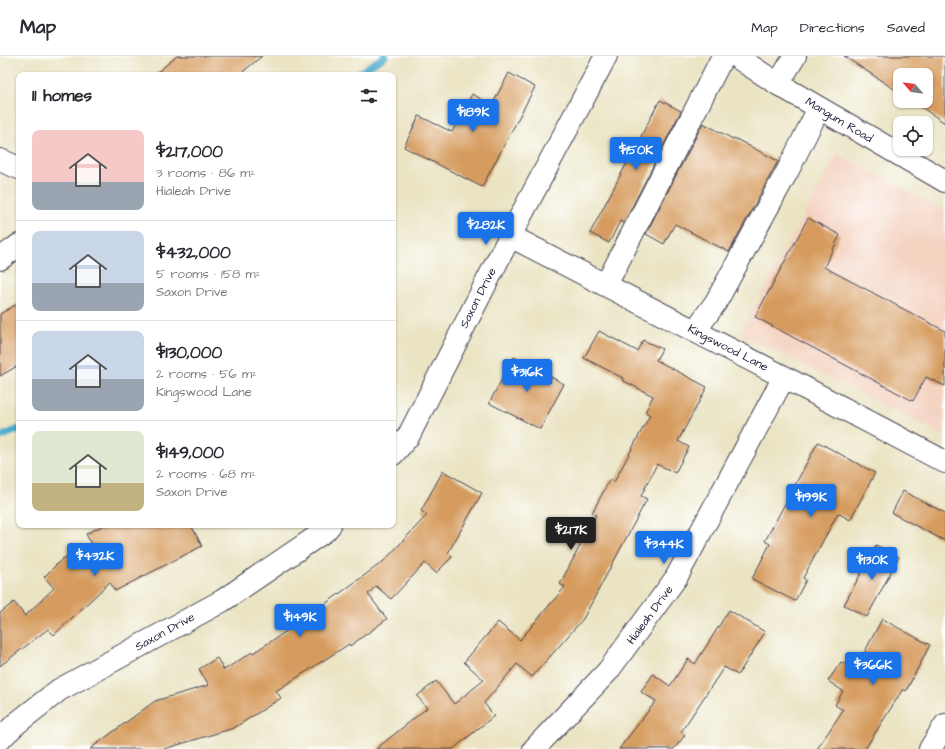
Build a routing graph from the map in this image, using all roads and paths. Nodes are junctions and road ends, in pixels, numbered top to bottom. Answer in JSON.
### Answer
{"nodes":[{"id":1,"x":606,"y":56,"type":"edge"},
{"id":2,"x":723,"y":56,"type":"edge"},
{"id":3,"x":735,"y":56,"type":"edge"},
{"id":4,"x":795,"y":56,"type":"edge"},
{"id":5,"x":778,"y":84,"type":"junction"},
{"id":6,"x":819,"y":108,"type":"junction"},
{"id":7,"x":0,"y":160,"type":"edge"},
{"id":8,"x":16,"y":167,"type":"edge"},
{"id":9,"x":945,"y":181,"type":"edge"},
{"id":10,"x":510,"y":236,"type":"junction"},
{"id":11,"x":16,"y":247,"type":"edge"},
{"id":12,"x":0,"y":259,"type":"edge"},
{"id":13,"x":606,"y":285,"type":"junction"},
{"id":14,"x":695,"y":331,"type":"junction"},
{"id":15,"x":784,"y":377,"type":"junction"},
{"id":16,"x":396,"y":451,"type":"edge"},
{"id":17,"x":945,"y":462,"type":"edge"},
{"id":18,"x":328,"y":528,"type":"edge"},
{"id":19,"x":945,"y":725,"type":"edge"},
{"id":20,"x":0,"y":739,"type":"edge"},
{"id":21,"x":534,"y":749,"type":"edge"},
{"id":22,"x":930,"y":749,"type":"edge"}],
"edges":[{"from":1,"to":10,"type":"street","name":"Saxon Drive"},
{"from":2,"to":13,"type":"street"},
{"from":3,"to":5,"type":"street","name":"Mangum Road"},
{"from":4,"to":5,"type":"street"},
{"from":5,"to":6,"type":"street","name":"Mangum Road"},
{"from":6,"to":9,"type":"street","name":"Mangum Road"},
{"from":6,"to":14,"type":"street"},
{"from":7,"to":8,"type":"street"},
{"from":10,"to":13,"type":"street","name":"Kingswood Lane"},
{"from":10,"to":16,"type":"street","name":"Saxon Drive"},
{"from":11,"to":12,"type":"street"},
{"from":13,"to":14,"type":"street","name":"Kingswood Lane"},
{"from":14,"to":15,"type":"street","name":"Kingswood Lane"},
{"from":15,"to":17,"type":"street","name":"Kingswood Lane"},
{"from":15,"to":21,"type":"street","name":"Hialeah Drive"},
{"from":18,"to":20,"type":"street","name":"Saxon Drive"},
{"from":19,"to":22,"type":"street"}]}
